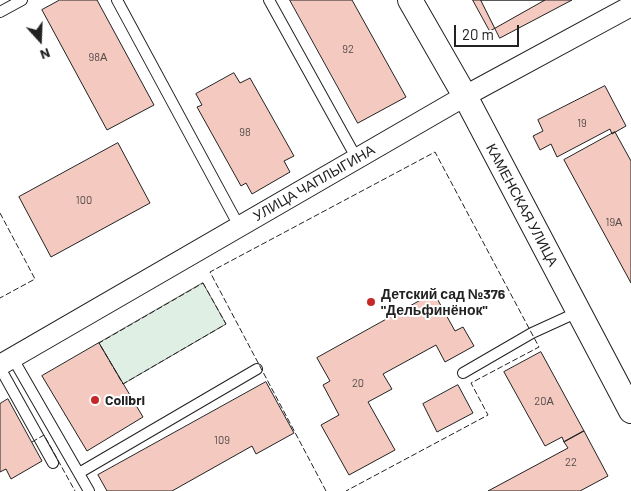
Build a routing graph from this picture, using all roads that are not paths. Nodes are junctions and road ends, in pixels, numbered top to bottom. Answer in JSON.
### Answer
{"nodes":[{"id":1,"x":22,"y":0,"type":"edge"},
{"id":2,"x":117,"y":0,"type":"edge"},
{"id":3,"x":269,"y":0,"type":"edge"},
{"id":4,"x":410,"y":0,"type":"edge"},
{"id":5,"x":631,"y":6,"type":"edge"},
{"id":6,"x":0,"y":12,"type":"edge"},
{"id":7,"x":465,"y":96,"type":"junction"},
{"id":8,"x":357,"y":159,"type":"junction"},
{"id":9,"x":239,"y":226,"type":"junction"},
{"id":10,"x":578,"y":312,"type":"junction"},
{"id":11,"x":4,"y":363,"type":"edge"},
{"id":12,"x":258,"y":369,"type":"dead end"},
{"id":13,"x":463,"y":373,"type":"dead end"},
{"id":14,"x":631,"y":411,"type":"edge"},
{"id":15,"x":53,"y":463,"type":"dead end"},
{"id":16,"x":79,"y":473,"type":"junction"},
{"id":17,"x":89,"y":491,"type":"edge"}],
"edges":[{"from":1,"to":6,"type":"lane"},
{"from":2,"to":9,"type":"lane"},
{"from":3,"to":8,"type":"lane"},
{"from":4,"to":7,"type":"street","name":"КАМЕНСКАЯ УЛИЦА"},
{"from":5,"to":7,"type":"street","name":"УЛИЦА ЧАПЛЫГИНА"},
{"from":7,"to":8,"type":"street","name":"УЛИЦА ЧАПЛЫГИНА"},
{"from":7,"to":10,"type":"street","name":"КАМЕНСКАЯ УЛИЦА"},
{"from":8,"to":9,"type":"street","name":"УЛИЦА ЧАПЛЫГИНА"},
{"from":9,"to":11,"type":"street","name":"УЛИЦА ЧАПЛЫГИНА"},
{"from":10,"to":13,"type":"lane"},
{"from":10,"to":14,"type":"street","name":"КАМЕНСКАЯ УЛИЦА"},
{"from":11,"to":15,"type":"lane"},
{"from":11,"to":16,"type":"lane"},
{"from":12,"to":16,"type":"lane"},
{"from":16,"to":17,"type":"lane"}]}
